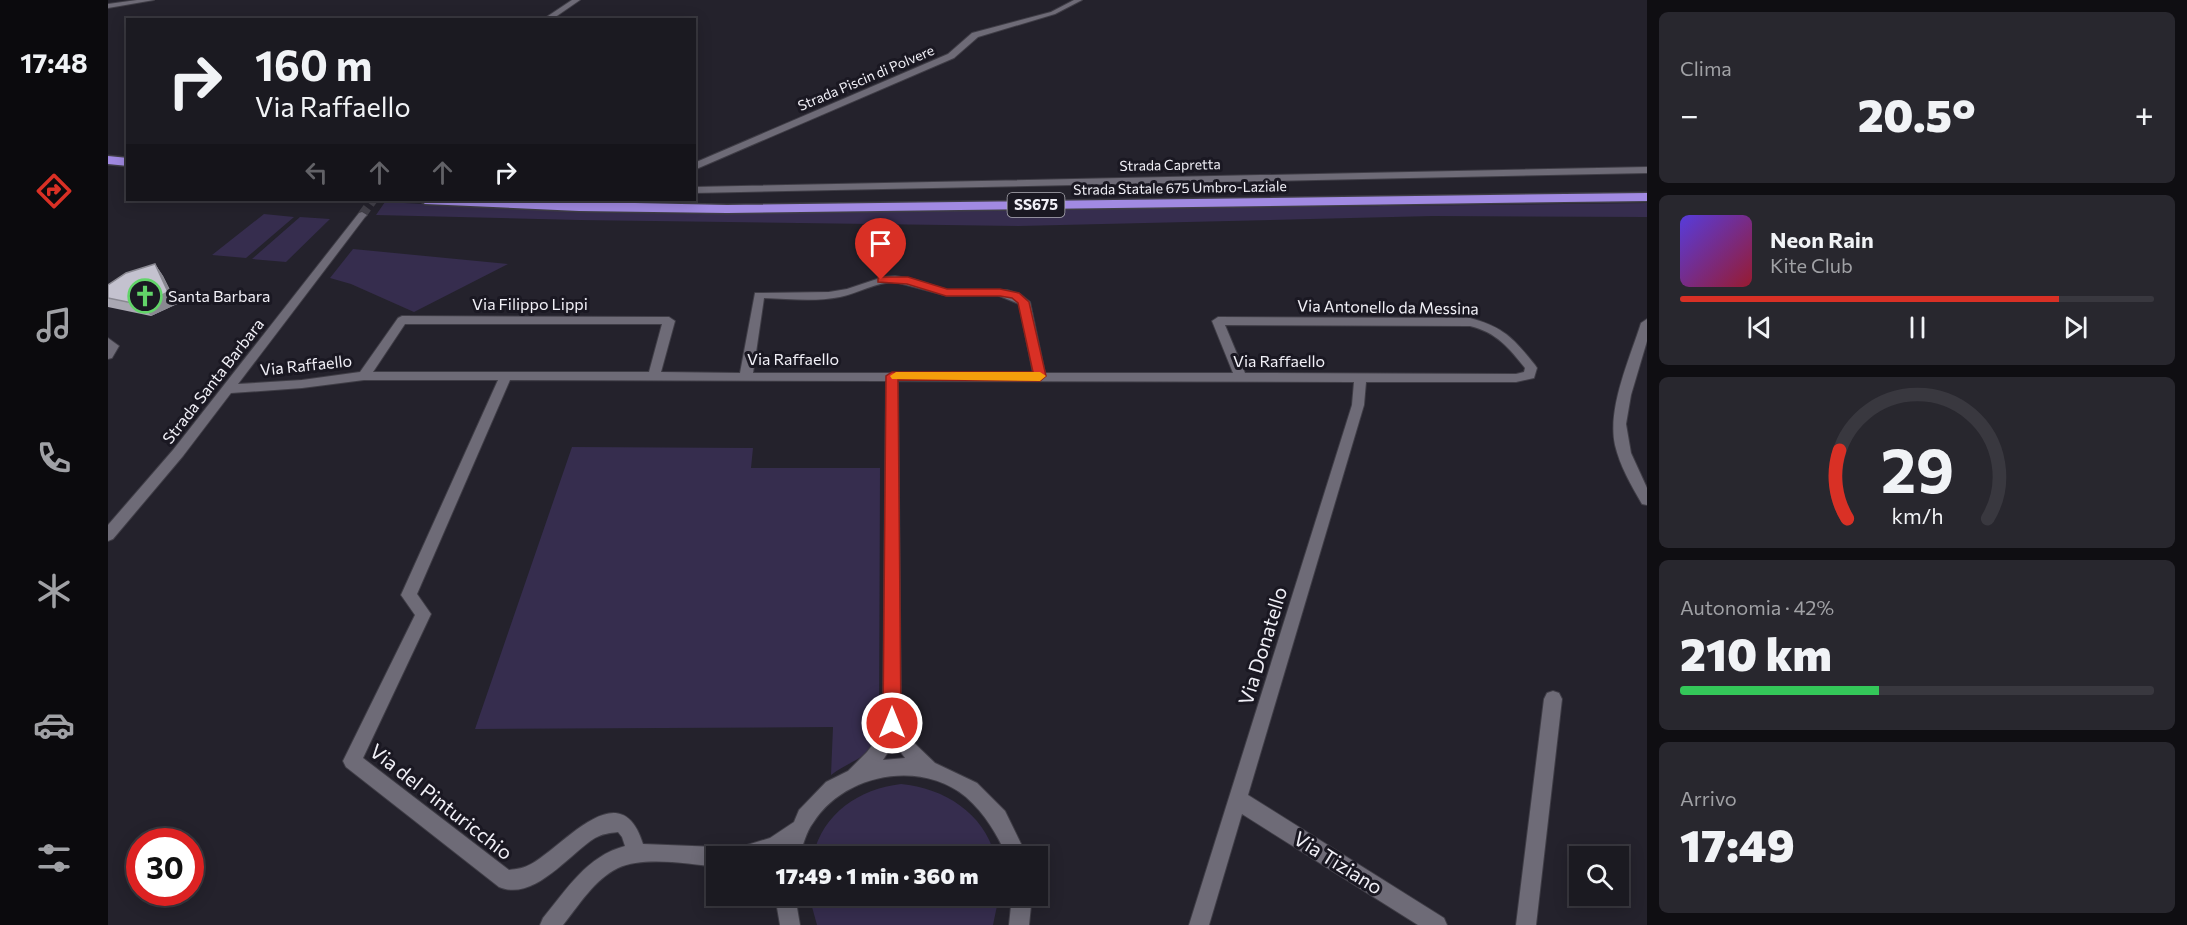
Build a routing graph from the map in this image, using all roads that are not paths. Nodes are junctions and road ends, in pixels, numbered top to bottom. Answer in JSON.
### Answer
{"nodes":[{"id":1,"x":151,"y":0,"type":"edge"},
{"id":2,"x":577,"y":0,"type":"edge"},
{"id":3,"x":1079,"y":0,"type":"edge"},
{"id":4,"x":108,"y":6,"type":"edge"},
{"id":5,"x":548,"y":18,"type":"edge"},
{"id":6,"x":108,"y":160,"type":"edge"},
{"id":7,"x":126,"y":162,"type":"edge"},
{"id":8,"x":696,"y":166,"type":"edge"},
{"id":9,"x":108,"y":168,"type":"edge"},
{"id":10,"x":126,"y":170,"type":"edge"},
{"id":11,"x":1647,"y":170,"type":"edge"},
{"id":12,"x":696,"y":190,"type":"edge"},
{"id":13,"x":1647,"y":190,"type":"edge"},
{"id":14,"x":1647,"y":197,"type":"edge"},
{"id":15,"x":448,"y":201,"type":"edge"},
{"id":16,"x":658,"y":201,"type":"edge"},
{"id":17,"x":362,"y":215,"type":"tunnel mouth"},
{"id":18,"x":1647,"y":323,"type":"edge"},
{"id":19,"x":108,"y":342,"type":"edge"},
{"id":20,"x":108,"y":355,"type":"edge"},
{"id":21,"x":506,"y":375,"type":"junction"},
{"id":22,"x":654,"y":375,"type":"junction"},
{"id":23,"x":364,"y":376,"type":"junction"},
{"id":24,"x":746,"y":376,"type":"junction"},
{"id":25,"x":892,"y":376,"type":"junction"},
{"id":26,"x":1040,"y":376,"type":"junction"},
{"id":27,"x":1360,"y":377,"type":"junction"},
{"id":28,"x":1241,"y":378,"type":"junction"},
{"id":29,"x":227,"y":389,"type":"junction"},
{"id":30,"x":1647,"y":501,"type":"edge"},
{"id":31,"x":108,"y":535,"type":"edge"},
{"id":32,"x":1553,"y":699,"type":"dead end"},
{"id":33,"x":892,"y":723,"type":"junction"},
{"id":34,"x":929,"y":769,"type":"junction"},
{"id":35,"x":855,"y":775,"type":"junction"},
{"id":36,"x":1238,"y":800,"type":"junction"},
{"id":37,"x":799,"y":829,"type":"junction"},
{"id":38,"x":775,"y":846,"type":"edge"},
{"id":39,"x":793,"y":846,"type":"edge"},
{"id":40,"x":1013,"y":846,"type":"edge"},
{"id":41,"x":637,"y":854,"type":"junction"},
{"id":42,"x":706,"y":857,"type":"edge"},
{"id":43,"x":550,"y":925,"type":"edge"},
{"id":44,"x":1199,"y":925,"type":"edge"},
{"id":45,"x":1437,"y":925,"type":"edge"},
{"id":46,"x":1526,"y":925,"type":"edge"}],
"edges":[{"from":1,"to":4,"type":"street"},
{"from":2,"to":5,"type":"street"},
{"from":3,"to":8,"type":"street","name":"Strada Piscin di Polvere"},
{"from":6,"to":7,"type":"highway"},
{"from":9,"to":10,"type":"highway"},
{"from":11,"to":12,"type":"street","name":"Strada Capretta"},
{"from":13,"to":16,"type":"highway","name":"Strada Statale 675 Umbro-Laziale","number":"SS675"},
{"from":14,"to":15,"type":"highway","name":"Strada Statale 675 Umbro-Laziale","number":"SS675"},
{"from":17,"to":29,"type":"street","name":"Strada Santa Barbara"},
{"from":18,"to":30,"type":"street"},
{"from":19,"to":20,"type":"street"},
{"from":21,"to":22,"type":"street","name":"Via Raffaello"},
{"from":21,"to":23,"type":"street","name":"Via Raffaello"},
{"from":21,"to":41,"type":"street","name":"Via del Pinturicchio"},
{"from":22,"to":23,"type":"street","name":"Via Filippo Lippi"},
{"from":22,"to":24,"type":"street","name":"Via Raffaello"},
{"from":23,"to":29,"type":"street","name":"Via Raffaello"},
{"from":24,"to":25,"type":"street","name":"Via Raffaello"},
{"from":24,"to":26,"type":"street"},
{"from":25,"to":26,"type":"street","name":"Via Raffaello"},
{"from":25,"to":33,"type":"street"},
{"from":26,"to":28,"type":"street","name":"Via Raffaello"},
{"from":27,"to":28,"type":"street","name":"Via Raffaello"},
{"from":27,"to":28,"type":"street","name":"Via Antonello da Messina"},
{"from":27,"to":36,"type":"street","name":"Via Donatello"},
{"from":29,"to":31,"type":"street","name":"Strada Santa Barbara"},
{"from":32,"to":46,"type":"street"},
{"from":33,"to":34,"type":"street"},
{"from":33,"to":35,"type":"street"},
{"from":34,"to":35,"type":"street"},
{"from":34,"to":40,"type":"street"},
{"from":35,"to":37,"type":"street"},
{"from":36,"to":44,"type":"street","name":"Via Donatello"},
{"from":36,"to":45,"type":"street","name":"Via Tiziano"},
{"from":37,"to":38,"type":"street"},
{"from":37,"to":39,"type":"street"},
{"from":41,"to":42,"type":"street"},
{"from":41,"to":43,"type":"street"}]}
